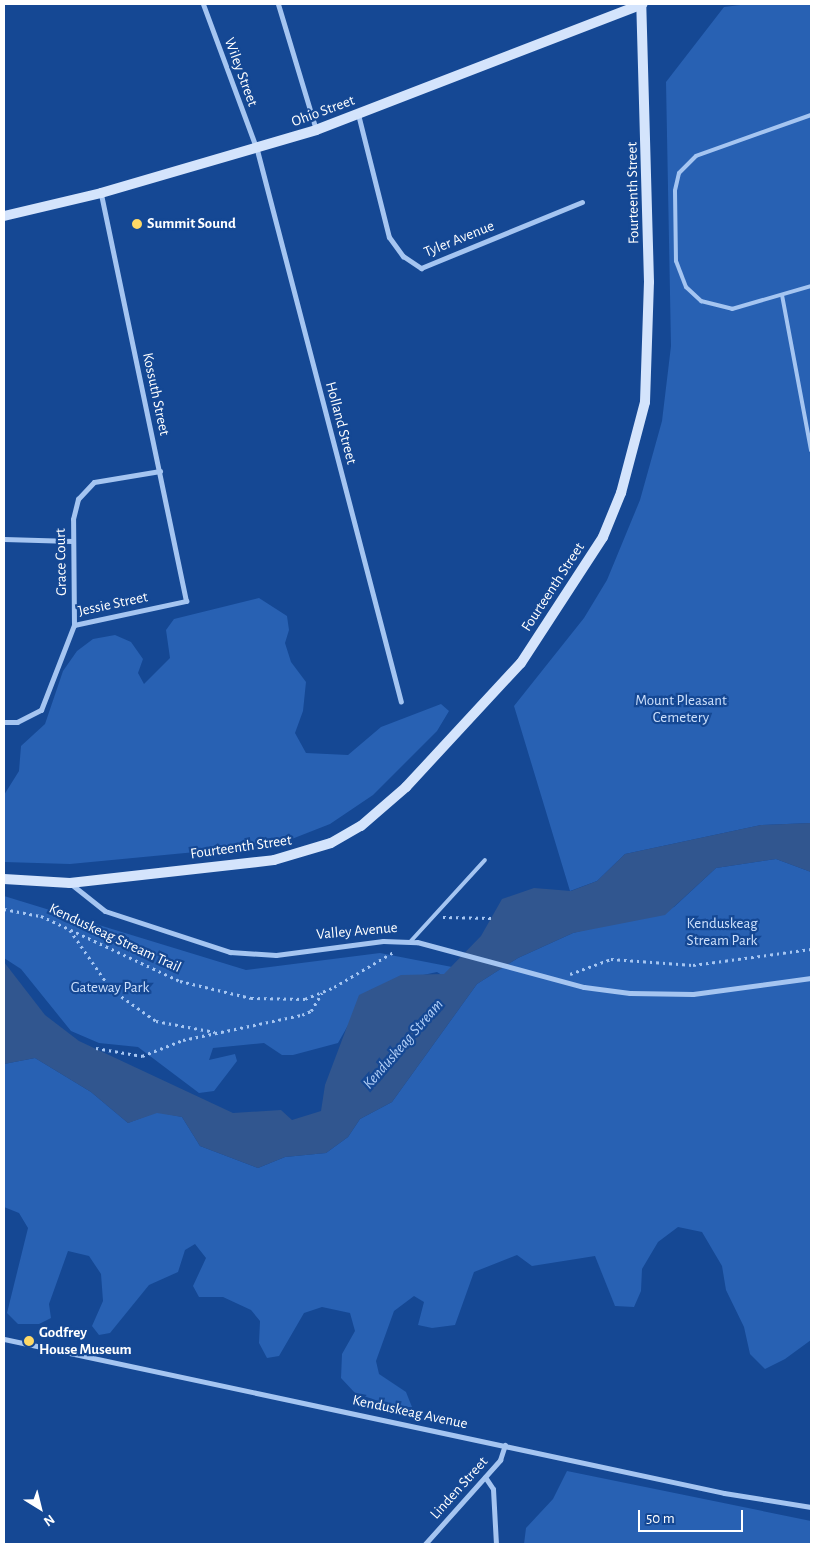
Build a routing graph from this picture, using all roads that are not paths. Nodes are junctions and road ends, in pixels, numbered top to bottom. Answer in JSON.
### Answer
{"nodes":[{"id":1,"x":203,"y":4,"type":"edge"},
{"id":2,"x":278,"y":4,"type":"edge"},
{"id":3,"x":641,"y":4,"type":"edge"},
{"id":4,"x":358,"y":114,"type":"junction"},
{"id":5,"x":811,"y":116,"type":"edge"},
{"id":6,"x":316,"y":130,"type":"junction"},
{"id":7,"x":257,"y":150,"type":"junction"},
{"id":8,"x":102,"y":193,"type":"junction"},
{"id":9,"x":582,"y":202,"type":"dead end"},
{"id":10,"x":4,"y":216,"type":"edge"},
{"id":11,"x":811,"y":286,"type":"edge"},
{"id":12,"x":782,"y":295,"type":"junction"},
{"id":13,"x":811,"y":450,"type":"edge"},
{"id":14,"x":160,"y":470,"type":"junction"},
{"id":15,"x":4,"y":539,"type":"edge"},
{"id":16,"x":72,"y":542,"type":"junction"},
{"id":17,"x":186,"y":601,"type":"joint"},
{"id":18,"x":74,"y":625,"type":"junction"},
{"id":19,"x":401,"y":702,"type":"dead end"},
{"id":20,"x":4,"y":722,"type":"edge"},
{"id":21,"x":485,"y":860,"type":"dead end"},
{"id":22,"x":4,"y":879,"type":"edge"},
{"id":23,"x":70,"y":883,"type":"junction"},
{"id":24,"x":410,"y":942,"type":"junction"},
{"id":25,"x":811,"y":978,"type":"edge"},
{"id":26,"x":4,"y":1339,"type":"edge"},
{"id":27,"x":505,"y":1445,"type":"junction"},
{"id":28,"x":485,"y":1477,"type":"junction"},
{"id":29,"x":811,"y":1507,"type":"edge"},
{"id":30,"x":425,"y":1544,"type":"edge"},
{"id":31,"x":496,"y":1544,"type":"edge"}],
"edges":[{"from":1,"to":7,"type":"street","name":"Wiley Street"},
{"from":2,"to":6,"type":"street"},
{"from":3,"to":4,"type":"street","name":"Ohio Street"},
{"from":3,"to":23,"type":"street","name":"Fourteenth Street"},
{"from":4,"to":6,"type":"street","name":"Ohio Street"},
{"from":4,"to":9,"type":"street","name":"Tyler Avenue"},
{"from":5,"to":12,"type":"lane"},
{"from":6,"to":7,"type":"street","name":"Ohio Street"},
{"from":7,"to":8,"type":"street","name":"Ohio Street"},
{"from":7,"to":19,"type":"street","name":"Holland Street"},
{"from":8,"to":10,"type":"street","name":"Ohio Street"},
{"from":8,"to":14,"type":"street","name":"Kossuth Street"},
{"from":11,"to":12,"type":"lane"},
{"from":12,"to":13,"type":"lane"},
{"from":14,"to":16,"type":"street","name":"Grace Court"},
{"from":14,"to":17,"type":"street","name":"Kossuth Street"},
{"from":15,"to":16,"type":"street"},
{"from":16,"to":18,"type":"street","name":"Grace Court"},
{"from":17,"to":18,"type":"street","name":"Jessie Street"},
{"from":18,"to":20,"type":"street","name":"Jessie Street"},
{"from":21,"to":24,"type":"lane"},
{"from":22,"to":23,"type":"street"},
{"from":23,"to":24,"type":"street","name":"Valley Avenue"},
{"from":24,"to":25,"type":"street","name":"Valley Avenue"},
{"from":26,"to":27,"type":"street","name":"Kenduskeag Avenue"},
{"from":27,"to":28,"type":"street","name":"Linden Street"},
{"from":27,"to":29,"type":"street","name":"Kenduskeag Avenue"},
{"from":28,"to":30,"type":"street","name":"Linden Street"},
{"from":28,"to":31,"type":"street"}]}
